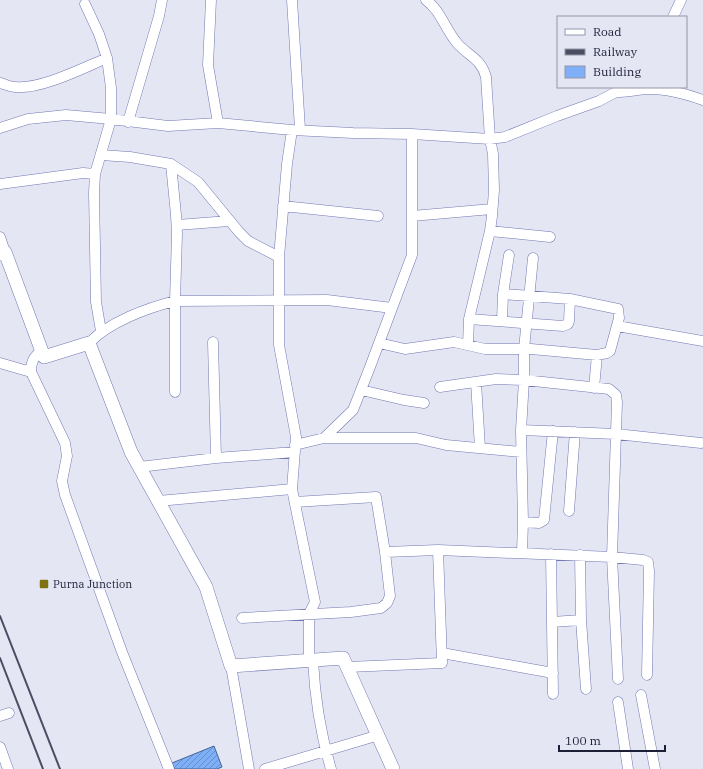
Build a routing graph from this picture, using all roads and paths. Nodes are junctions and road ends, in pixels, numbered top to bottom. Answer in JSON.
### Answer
{"nodes":[{"id":1,"x":162,"y":0,"type":"edge"},
{"id":2,"x":211,"y":0,"type":"edge"},
{"id":3,"x":292,"y":0,"type":"edge"},
{"id":4,"x":426,"y":0,"type":"edge"},
{"id":5,"x":681,"y":0,"type":"edge"},
{"id":6,"x":85,"y":4,"type":"dead end"},
{"id":7,"x":673,"y":16,"type":"edge"},
{"id":8,"x":107,"y":58,"type":"junction"},
{"id":9,"x":0,"y":83,"type":"edge"},
{"id":10,"x":619,"y":90,"type":"edge"},
{"id":11,"x":703,"y":100,"type":"edge"},
{"id":12,"x":111,"y":119,"type":"junction"},
{"id":13,"x":128,"y":122,"type":"junction"},
{"id":14,"x":218,"y":123,"type":"junction"},
{"id":15,"x":0,"y":128,"type":"edge"},
{"id":16,"x":296,"y":129,"type":"junction"},
{"id":17,"x":412,"y":134,"type":"junction"},
{"id":18,"x":490,"y":139,"type":"junction"},
{"id":19,"x":101,"y":155,"type":"junction"},
{"id":20,"x":171,"y":164,"type":"junction"},
{"id":21,"x":95,"y":174,"type":"junction"},
{"id":22,"x":0,"y":184,"type":"edge"},
{"id":23,"x":283,"y":206,"type":"junction"},
{"id":24,"x":492,"y":209,"type":"junction"},
{"id":25,"x":378,"y":216,"type":"dead end"},
{"id":26,"x":412,"y":216,"type":"junction"},
{"id":27,"x":230,"y":221,"type":"junction"},
{"id":28,"x":177,"y":225,"type":"junction"},
{"id":29,"x":490,"y":231,"type":"junction"},
{"id":30,"x":0,"y":237,"type":"edge"},
{"id":31,"x":550,"y":237,"type":"dead end"},
{"id":32,"x":2,"y":253,"type":"edge"},
{"id":33,"x":509,"y":255,"type":"dead end"},
{"id":34,"x":279,"y":257,"type":"junction"},
{"id":35,"x":533,"y":258,"type":"dead end"},
{"id":36,"x":503,"y":294,"type":"junction"},
{"id":37,"x":529,"y":297,"type":"junction"},
{"id":38,"x":570,"y":299,"type":"junction"},
{"id":39,"x":279,"y":300,"type":"junction"},
{"id":40,"x":175,"y":301,"type":"junction"},
{"id":41,"x":392,"y":308,"type":"junction"},
{"id":42,"x":469,"y":319,"type":"junction"},
{"id":43,"x":502,"y":321,"type":"junction"},
{"id":44,"x":526,"y":322,"type":"junction"},
{"id":45,"x":617,"y":326,"type":"junction"},
{"id":46,"x":102,"y":332,"type":"junction"},
{"id":47,"x":703,"y":341,"type":"edge"},
{"id":48,"x":213,"y":342,"type":"dead end"},
{"id":49,"x":88,"y":343,"type":"junction"},
{"id":50,"x":379,"y":343,"type":"junction"},
{"id":51,"x":468,"y":345,"type":"junction"},
{"id":52,"x":524,"y":349,"type":"junction"},
{"id":53,"x":41,"y":351,"type":"junction"},
{"id":54,"x":596,"y":355,"type":"junction"},
{"id":55,"x":0,"y":363,"type":"edge"},
{"id":56,"x":32,"y":372,"type":"junction"},
{"id":57,"x":524,"y":380,"type":"junction"},
{"id":58,"x":476,"y":382,"type":"junction"},
{"id":59,"x":440,"y":387,"type":"dead end"},
{"id":60,"x":594,"y":388,"type":"junction"},
{"id":61,"x":361,"y":390,"type":"junction"},
{"id":62,"x":175,"y":392,"type":"dead end"},
{"id":63,"x":424,"y":403,"type":"dead end"},
{"id":64,"x":521,"y":430,"type":"junction"},
{"id":65,"x":553,"y":431,"type":"junction"},
{"id":66,"x":575,"y":432,"type":"junction"},
{"id":67,"x":616,"y":434,"type":"junction"},
{"id":68,"x":324,"y":438,"type":"junction"},
{"id":69,"x":701,"y":443,"type":"dead end"},
{"id":70,"x":295,"y":448,"type":"junction"},
{"id":71,"x":480,"y":448,"type":"junction"},
{"id":72,"x":522,"y":452,"type":"junction"},
{"id":73,"x":216,"y":458,"type":"junction"},
{"id":74,"x":139,"y":467,"type":"junction"},
{"id":75,"x":292,"y":489,"type":"junction"},
{"id":76,"x":158,"y":501,"type":"junction"},
{"id":77,"x":295,"y":502,"type":"junction"},
{"id":78,"x":569,"y":511,"type":"dead end"},
{"id":79,"x":523,"y":522,"type":"junction"},
{"id":80,"x":438,"y":550,"type":"junction"},
{"id":81,"x":385,"y":552,"type":"junction"},
{"id":82,"x":522,"y":553,"type":"junction"},
{"id":83,"x":550,"y":554,"type":"junction"},
{"id":84,"x":580,"y":555,"type":"junction"},
{"id":85,"x":612,"y":556,"type":"junction"},
{"id":86,"x":309,"y":614,"type":"junction"},
{"id":87,"x":242,"y":618,"type":"dead end"},
{"id":88,"x":581,"y":620,"type":"junction"},
{"id":89,"x":552,"y":622,"type":"junction"},
{"id":90,"x":442,"y":652,"type":"junction"},
{"id":91,"x":311,"y":660,"type":"junction"},
{"id":92,"x":231,"y":666,"type":"junction"},
{"id":93,"x":348,"y":667,"type":"junction"},
{"id":94,"x":553,"y":673,"type":"junction"},
{"id":95,"x":647,"y":675,"type":"dead end"},
{"id":96,"x":618,"y":679,"type":"dead end"},
{"id":97,"x":586,"y":689,"type":"dead end"},
{"id":98,"x":553,"y":694,"type":"dead end"},
{"id":99,"x":641,"y":695,"type":"dead end"},
{"id":100,"x":618,"y":702,"type":"dead end"},
{"id":101,"x":379,"y":735,"type":"junction"},
{"id":102,"x":0,"y":747,"type":"edge"},
{"id":103,"x":325,"y":751,"type":"junction"},
{"id":104,"x":287,"y":766,"type":"edge"},
{"id":105,"x":8,"y":769,"type":"edge"},
{"id":106,"x":169,"y":769,"type":"edge"},
{"id":107,"x":249,"y":769,"type":"edge"},
{"id":108,"x":265,"y":769,"type":"edge"},
{"id":109,"x":331,"y":769,"type":"edge"},
{"id":110,"x":393,"y":769,"type":"edge"},
{"id":111,"x":628,"y":769,"type":"edge"},
{"id":112,"x":655,"y":769,"type":"edge"}],
"edges":[{"from":1,"to":13,"type":"street"},
{"from":2,"to":14,"type":"street"},
{"from":3,"to":16,"type":"street"},
{"from":4,"to":18,"type":"street"},
{"from":5,"to":7,"type":"street"},
{"from":6,"to":8,"type":"street"},
{"from":8,"to":9,"type":"street"},
{"from":8,"to":12,"type":"street"},
{"from":10,"to":11,"type":"street"},
{"from":10,"to":18,"type":"street"},
{"from":12,"to":13,"type":"street"},
{"from":12,"to":15,"type":"street"},
{"from":12,"to":19,"type":"street"},
{"from":13,"to":14,"type":"street"},
{"from":14,"to":16,"type":"street"},
{"from":16,"to":17,"type":"street"},
{"from":16,"to":23,"type":"street"},
{"from":17,"to":18,"type":"street"},
{"from":17,"to":26,"type":"street"},
{"from":18,"to":24,"type":"street"},
{"from":19,"to":20,"type":"street"},
{"from":19,"to":21,"type":"street"},
{"from":20,"to":27,"type":"street"},
{"from":20,"to":28,"type":"street"},
{"from":21,"to":22,"type":"street"},
{"from":21,"to":46,"type":"street"},
{"from":23,"to":25,"type":"street"},
{"from":23,"to":34,"type":"street"},
{"from":24,"to":26,"type":"street"},
{"from":24,"to":29,"type":"street"},
{"from":26,"to":41,"type":"street"},
{"from":27,"to":28,"type":"street"},
{"from":27,"to":34,"type":"street"},
{"from":28,"to":40,"type":"street"},
{"from":29,"to":31,"type":"street"},
{"from":29,"to":42,"type":"street"},
{"from":30,"to":32,"type":"street"},
{"from":32,"to":53,"type":"main road"},
{"from":33,"to":36,"type":"street"},
{"from":34,"to":39,"type":"street"},
{"from":35,"to":37,"type":"street"},
{"from":36,"to":37,"type":"street"},
{"from":36,"to":43,"type":"street"},
{"from":37,"to":38,"type":"street"},
{"from":37,"to":44,"type":"street"},
{"from":38,"to":44,"type":"street"},
{"from":38,"to":45,"type":"street"},
{"from":39,"to":40,"type":"street"},
{"from":39,"to":41,"type":"street"},
{"from":39,"to":70,"type":"street"},
{"from":40,"to":46,"type":"street"},
{"from":40,"to":62,"type":"street"},
{"from":41,"to":50,"type":"street"},
{"from":42,"to":43,"type":"street"},
{"from":42,"to":51,"type":"street"},
{"from":43,"to":44,"type":"street"},
{"from":44,"to":52,"type":"street"},
{"from":45,"to":47,"type":"street"},
{"from":45,"to":54,"type":"street"},
{"from":46,"to":49,"type":"street"},
{"from":48,"to":73,"type":"street"},
{"from":49,"to":53,"type":"main road"},
{"from":49,"to":74,"type":"main road"},
{"from":50,"to":51,"type":"street"},
{"from":50,"to":61,"type":"street"},
{"from":51,"to":52,"type":"street"},
{"from":52,"to":54,"type":"street"},
{"from":52,"to":57,"type":"street"},
{"from":53,"to":56,"type":"street"},
{"from":54,"to":60,"type":"street"},
{"from":55,"to":56,"type":"street"},
{"from":56,"to":106,"type":"street"},
{"from":57,"to":58,"type":"street"},
{"from":57,"to":60,"type":"street"},
{"from":57,"to":64,"type":"street"},
{"from":58,"to":59,"type":"street"},
{"from":58,"to":71,"type":"street"},
{"from":60,"to":67,"type":"street"},
{"from":61,"to":63,"type":"street"},
{"from":61,"to":68,"type":"street"},
{"from":64,"to":65,"type":"street"},
{"from":64,"to":72,"type":"street"},
{"from":65,"to":66,"type":"street"},
{"from":65,"to":79,"type":"street"},
{"from":66,"to":67,"type":"street"},
{"from":66,"to":78,"type":"street"},
{"from":67,"to":69,"type":"street"},
{"from":67,"to":85,"type":"street"},
{"from":68,"to":70,"type":"street"},
{"from":68,"to":71,"type":"street"},
{"from":70,"to":73,"type":"street"},
{"from":70,"to":75,"type":"street"},
{"from":71,"to":72,"type":"street"},
{"from":72,"to":79,"type":"street"},
{"from":73,"to":74,"type":"street"},
{"from":74,"to":76,"type":"main road"},
{"from":75,"to":76,"type":"street"},
{"from":75,"to":77,"type":"street"},
{"from":76,"to":92,"type":"main road"},
{"from":77,"to":81,"type":"street"},
{"from":77,"to":86,"type":"street"},
{"from":79,"to":82,"type":"street"},
{"from":80,"to":81,"type":"street"},
{"from":80,"to":82,"type":"street"},
{"from":80,"to":90,"type":"street"},
{"from":81,"to":86,"type":"street"},
{"from":82,"to":83,"type":"street"},
{"from":83,"to":84,"type":"street"},
{"from":83,"to":89,"type":"street"},
{"from":84,"to":85,"type":"street"},
{"from":84,"to":88,"type":"street"},
{"from":85,"to":95,"type":"street"},
{"from":85,"to":96,"type":"street"},
{"from":86,"to":87,"type":"street"},
{"from":86,"to":91,"type":"street"},
{"from":88,"to":89,"type":"street"},
{"from":88,"to":97,"type":"street"},
{"from":89,"to":94,"type":"street"},
{"from":90,"to":93,"type":"street"},
{"from":90,"to":94,"type":"street"},
{"from":91,"to":92,"type":"main road"},
{"from":91,"to":93,"type":"main road"},
{"from":91,"to":103,"type":"street"},
{"from":92,"to":107,"type":"street"},
{"from":93,"to":101,"type":"main road"},
{"from":94,"to":98,"type":"street"},
{"from":99,"to":112,"type":"street"},
{"from":100,"to":111,"type":"street"},
{"from":101,"to":103,"type":"street"},
{"from":101,"to":110,"type":"main road"},
{"from":102,"to":105,"type":"street"},
{"from":103,"to":104,"type":"street"},
{"from":103,"to":109,"type":"street"},
{"from":104,"to":108,"type":"street"}]}
